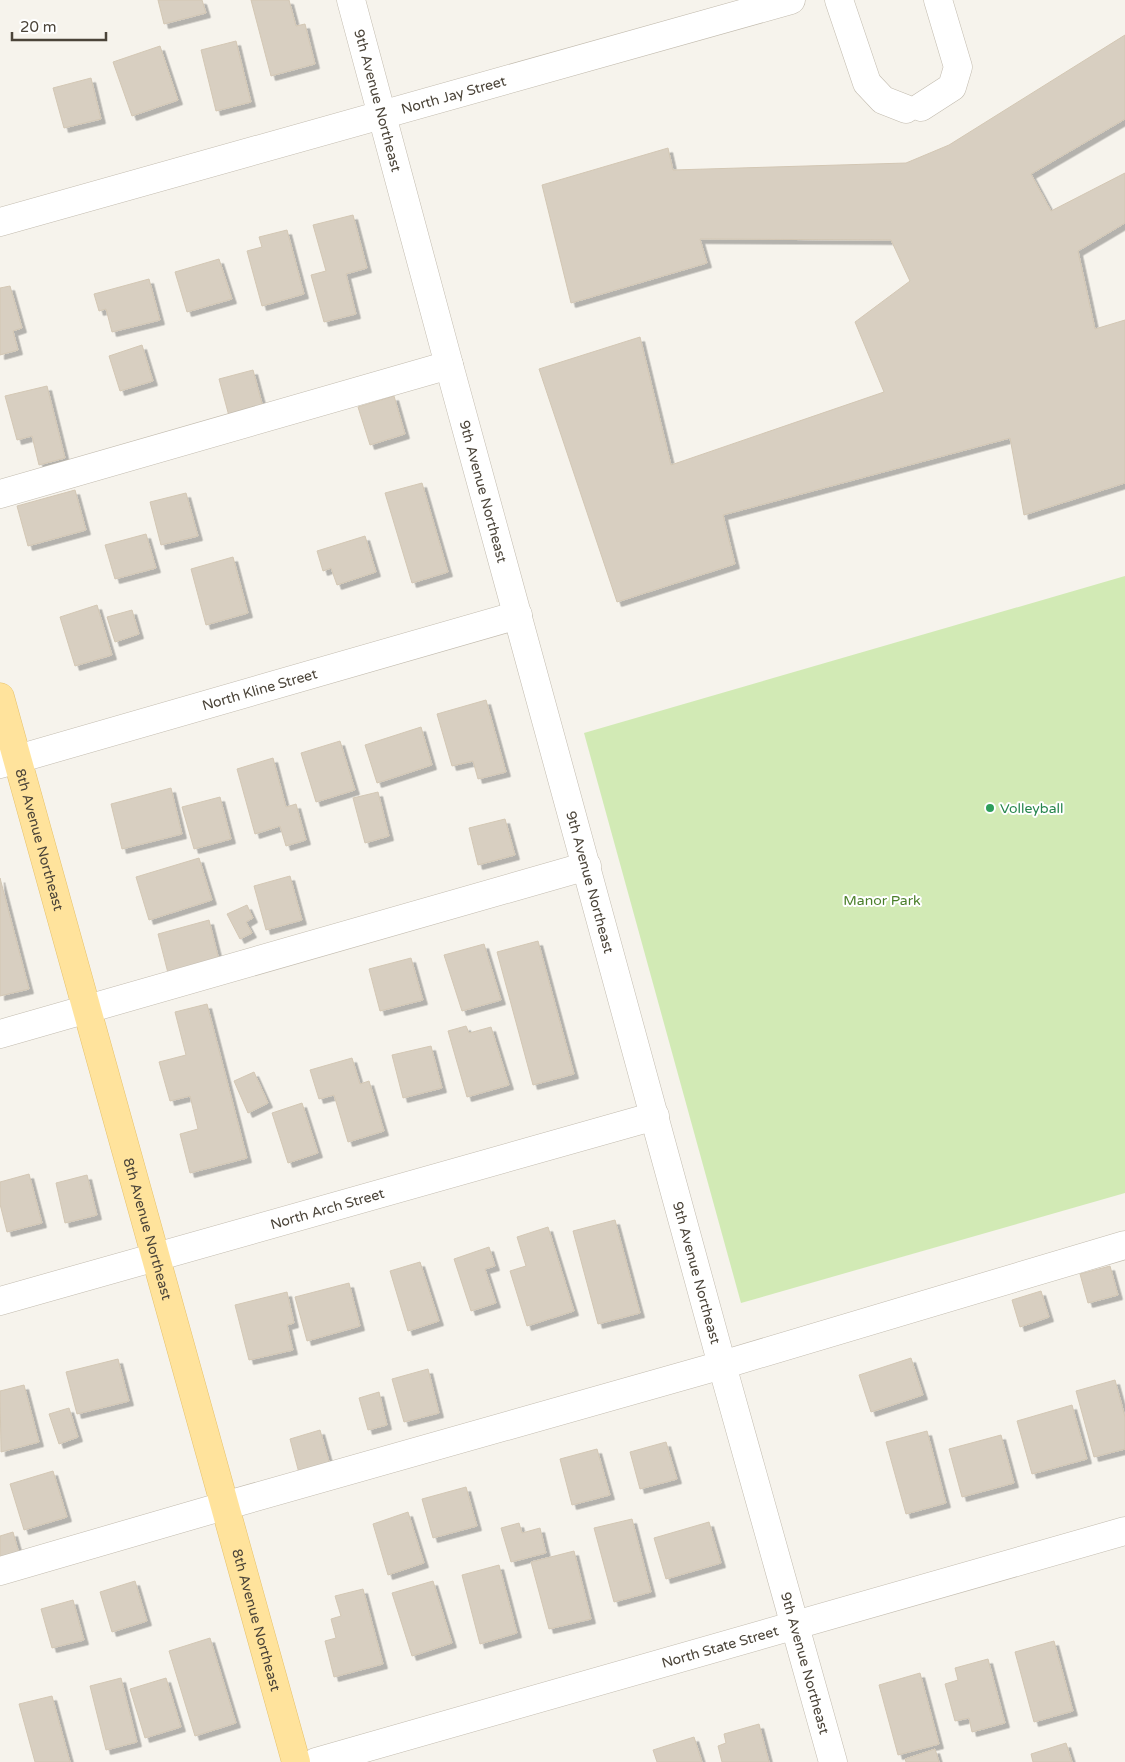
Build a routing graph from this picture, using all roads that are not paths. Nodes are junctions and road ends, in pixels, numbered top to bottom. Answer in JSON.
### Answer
{"nodes":[{"id":1,"x":351,"y":0,"type":"edge"},
{"id":2,"x":791,"y":0,"type":"edge"},
{"id":3,"x":838,"y":0,"type":"edge"},
{"id":4,"x":938,"y":0,"type":"edge"},
{"id":5,"x":382,"y":115,"type":"junction"},
{"id":6,"x":0,"y":222,"type":"edge"},
{"id":7,"x":449,"y":365,"type":"junction"},
{"id":8,"x":0,"y":494,"type":"edge"},
{"id":9,"x":518,"y":615,"type":"junction"},
{"id":10,"x":0,"y":697,"type":"edge"},
{"id":11,"x":9,"y":762,"type":"edge"},
{"id":12,"x":587,"y":866,"type":"junction"},
{"id":13,"x":86,"y":1010,"type":"junction"},
{"id":14,"x":0,"y":1034,"type":"edge"},
{"id":15,"x":655,"y":1116,"type":"junction"},
{"id":16,"x":1125,"y":1245,"type":"edge"},
{"id":17,"x":154,"y":1257,"type":"junction"},
{"id":18,"x":0,"y":1301,"type":"edge"},
{"id":19,"x":722,"y":1365,"type":"junction"},
{"id":20,"x":224,"y":1506,"type":"junction"},
{"id":21,"x":1125,"y":1531,"type":"edge"},
{"id":22,"x":0,"y":1571,"type":"edge"},
{"id":23,"x":796,"y":1626,"type":"junction"},
{"id":24,"x":296,"y":1762,"type":"edge"},
{"id":25,"x":316,"y":1762,"type":"edge"},
{"id":26,"x":833,"y":1762,"type":"edge"}],
"edges":[{"from":1,"to":5,"type":"street","name":"9th Avenue Northeast"},
{"from":2,"to":5,"type":"street","name":"North Jay Street"},
{"from":3,"to":4,"type":"street"},
{"from":5,"to":6,"type":"street","name":"North Jay Street"},
{"from":5,"to":7,"type":"street","name":"9th Avenue Northeast"},
{"from":7,"to":8,"type":"street"},
{"from":7,"to":9,"type":"street","name":"9th Avenue Northeast"},
{"from":9,"to":11,"type":"street","name":"North Kline Street"},
{"from":9,"to":12,"type":"street","name":"9th Avenue Northeast"},
{"from":10,"to":11,"type":"main road","name":"8th Avenue Northeast"},
{"from":11,"to":13,"type":"main road","name":"8th Avenue Northeast"},
{"from":12,"to":13,"type":"street"},
{"from":12,"to":15,"type":"street","name":"9th Avenue Northeast"},
{"from":13,"to":14,"type":"street"},
{"from":13,"to":17,"type":"main road","name":"8th Avenue Northeast"},
{"from":15,"to":17,"type":"street","name":"North Arch Street"},
{"from":15,"to":19,"type":"street","name":"9th Avenue Northeast"},
{"from":16,"to":19,"type":"street"},
{"from":17,"to":18,"type":"street","name":"North Arch Street"},
{"from":17,"to":20,"type":"main road","name":"8th Avenue Northeast"},
{"from":19,"to":20,"type":"street"},
{"from":19,"to":23,"type":"street","name":"9th Avenue Northeast"},
{"from":20,"to":22,"type":"street"},
{"from":20,"to":24,"type":"main road","name":"8th Avenue Northeast"},
{"from":21,"to":23,"type":"street","name":"North State Street"},
{"from":23,"to":25,"type":"street","name":"North State Street"},
{"from":23,"to":26,"type":"street","name":"9th Avenue Northeast"}]}
